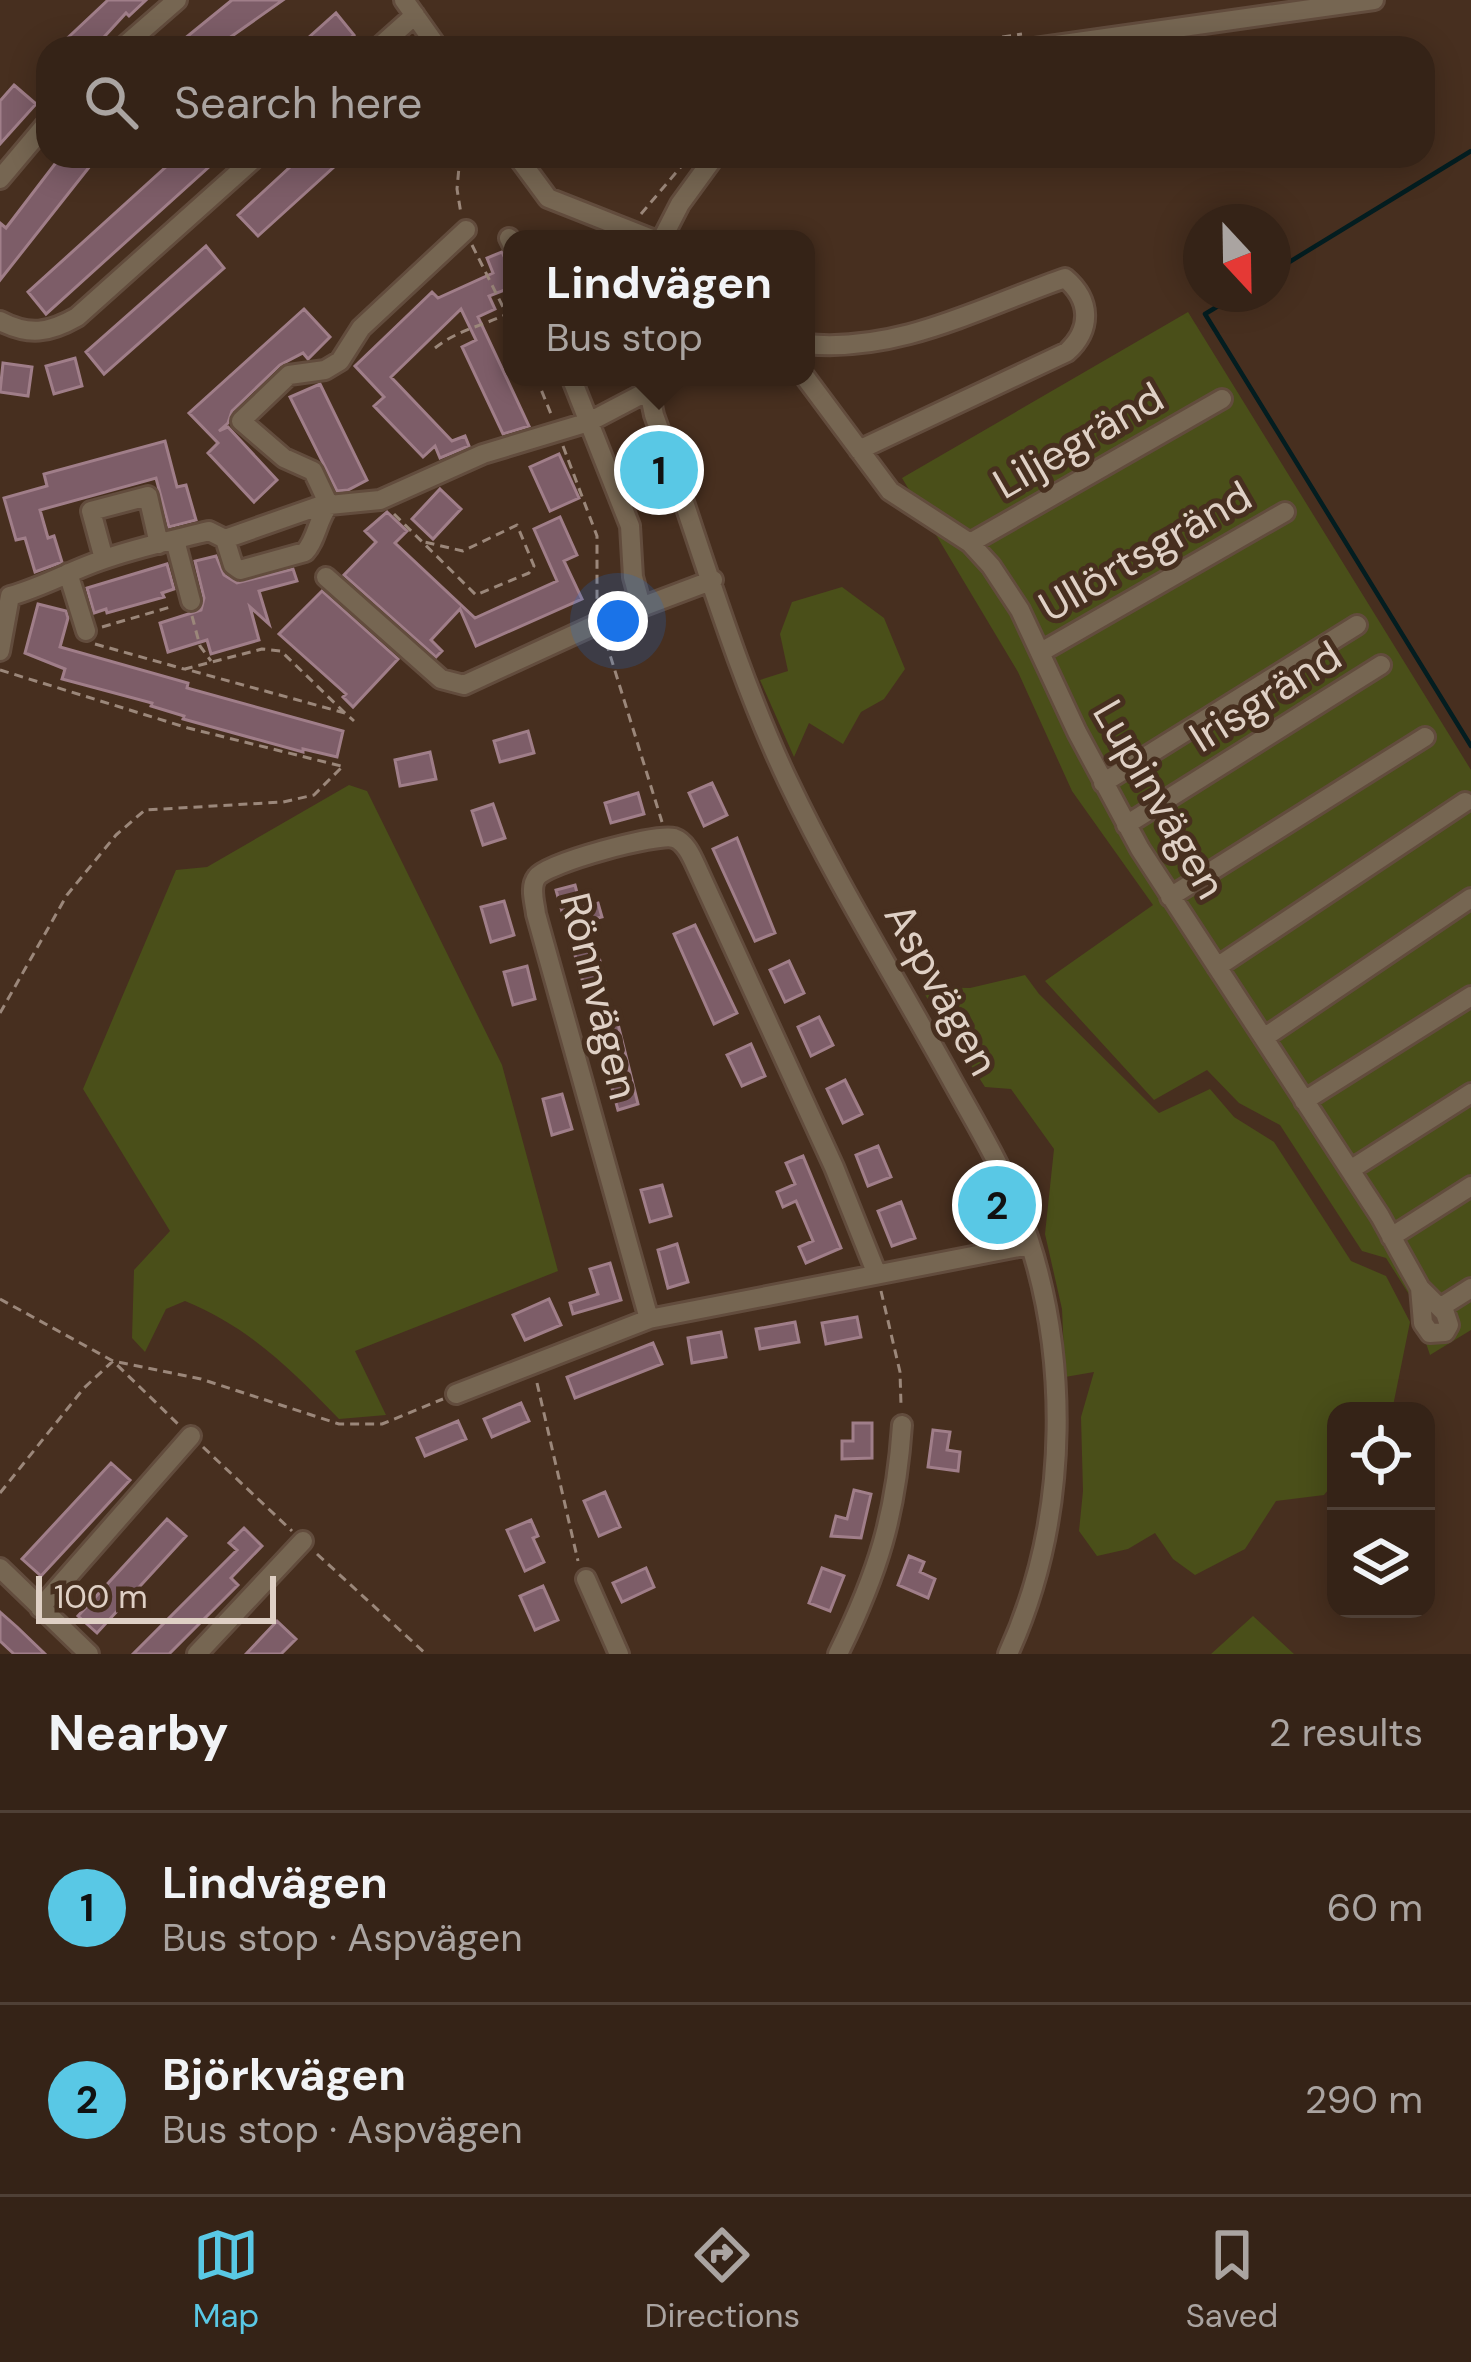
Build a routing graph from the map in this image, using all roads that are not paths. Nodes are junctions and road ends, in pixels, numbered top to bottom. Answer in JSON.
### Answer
{"nodes":[{"id":1,"x":177,"y":0,"type":"edge"},
{"id":2,"x":1374,"y":0,"type":"edge"},
{"id":3,"x":409,"y":8,"type":"edge"},
{"id":4,"x":136,"y":36,"type":"edge"},
{"id":5,"x":387,"y":36,"type":"edge"},
{"id":6,"x":429,"y":36,"type":"edge"},
{"id":7,"x":1120,"y":36,"type":"edge"},
{"id":8,"x":36,"y":136,"type":"edge"},
{"id":9,"x":244,"y":168,"type":"edge"},
{"id":10,"x":526,"y":168,"type":"edge"},
{"id":11,"x":706,"y":168,"type":"edge"},
{"id":12,"x":0,"y":179,"type":"edge"},
{"id":13,"x":466,"y":230,"type":"dead end"},
{"id":14,"x":629,"y":230,"type":"edge"},
{"id":15,"x":667,"y":230,"type":"edge"},
{"id":16,"x":0,"y":321,"type":"edge"},
{"id":17,"x":815,"y":345,"type":"edge"},
{"id":18,"x":575,"y":386,"type":"edge"},
{"id":19,"x":644,"y":386,"type":"edge"},
{"id":20,"x":648,"y":386,"type":"edge"},
{"id":21,"x":812,"y":386,"type":"edge"},
{"id":22,"x":1222,"y":399,"type":"dead end"},
{"id":23,"x":589,"y":422,"type":"junction"},
{"id":24,"x":859,"y":450,"type":"junction"},
{"id":25,"x":329,"y":505,"type":"junction"},
{"id":26,"x":1285,"y":512,"type":"dead end"},
{"id":27,"x":226,"y":539,"type":"junction"},
{"id":28,"x":167,"y":542,"type":"junction"},
{"id":29,"x":970,"y":543,"type":"junction"},
{"id":30,"x":104,"y":559,"type":"junction"},
{"id":31,"x":68,"y":573,"type":"junction"},
{"id":32,"x":326,"y":577,"type":"dead end"},
{"id":33,"x":713,"y":580,"type":"junction"},
{"id":34,"x":190,"y":601,"type":"road end"},
{"id":35,"x":641,"y":606,"type":"junction"},
{"id":36,"x":1357,"y":625,"type":"dead end"},
{"id":37,"x":87,"y":637,"type":"road end"},
{"id":38,"x":0,"y":651,"type":"edge"},
{"id":39,"x":1042,"y":652,"type":"junction"},
{"id":40,"x":1381,"y":665,"type":"dead end"},
{"id":41,"x":1425,"y":736,"type":"dead end"},
{"id":42,"x":1103,"y":783,"type":"junction"},
{"id":43,"x":1465,"y":802,"type":"dead end"},
{"id":44,"x":1126,"y":826,"type":"junction"},
{"id":45,"x":1170,"y":897,"type":"junction"},
{"id":46,"x":1471,"y":898,"type":"edge"},
{"id":47,"x":1217,"y":967,"type":"junction"},
{"id":48,"x":1471,"y":996,"type":"edge"},
{"id":49,"x":1264,"y":1037,"type":"junction"},
{"id":50,"x":1471,"y":1094,"type":"edge"},
{"id":51,"x":1304,"y":1101,"type":"junction"},
{"id":52,"x":1350,"y":1170,"type":"junction"},
{"id":53,"x":1471,"y":1186,"type":"edge"},
{"id":54,"x":1391,"y":1237,"type":"junction"},
{"id":55,"x":1029,"y":1245,"type":"junction"},
{"id":56,"x":876,"y":1272,"type":"junction"},
{"id":57,"x":1420,"y":1288,"type":"junction"},
{"id":58,"x":1471,"y":1288,"type":"edge"},
{"id":59,"x":1441,"y":1307,"type":"junction"},
{"id":60,"x":650,"y":1318,"type":"junction"},
{"id":61,"x":456,"y":1394,"type":"road end"},
{"id":62,"x":902,"y":1425,"type":"road end"},
{"id":63,"x":191,"y":1436,"type":"road end"},
{"id":64,"x":302,"y":1541,"type":"dead end"},
{"id":65,"x":0,"y":1568,"type":"edge"},
{"id":66,"x":586,"y":1579,"type":"road end"},
{"id":67,"x":40,"y":1608,"type":"junction"},
{"id":68,"x":89,"y":1654,"type":"edge"},
{"id":69,"x":197,"y":1654,"type":"edge"},
{"id":70,"x":619,"y":1654,"type":"edge"},
{"id":71,"x":838,"y":1654,"type":"edge"},
{"id":72,"x":1008,"y":1654,"type":"edge"}],
"edges":[{"from":1,"to":4,"type":"street"},
{"from":2,"to":7,"type":"street"},
{"from":3,"to":5,"type":"street"},
{"from":3,"to":6,"type":"street"},
{"from":8,"to":12,"type":"street"},
{"from":9,"to":16,"type":"street"},
{"from":10,"to":14,"type":"street"},
{"from":11,"to":15,"type":"street"},
{"from":13,"to":25,"type":"street"},
{"from":17,"to":24,"type":"street"},
{"from":18,"to":23,"type":"street"},
{"from":19,"to":23,"type":"street"},
{"from":20,"to":33,"type":"street","name":"Aspvägen"},
{"from":21,"to":24,"type":"street","name":"Lupinvägen"},
{"from":22,"to":29,"type":"street","name":"Liljegränd"},
{"from":23,"to":25,"type":"street"},
{"from":23,"to":35,"type":"street"},
{"from":24,"to":29,"type":"street","name":"Lupinvägen"},
{"from":25,"to":27,"type":"street"},
{"from":25,"to":27,"type":"street"},
{"from":26,"to":39,"type":"street","name":"Ullörtsgränd"},
{"from":27,"to":28,"type":"street"},
{"from":28,"to":30,"type":"street"},
{"from":28,"to":30,"type":"street"},
{"from":28,"to":34,"type":"street"},
{"from":29,"to":39,"type":"street","name":"Lupinvägen"},
{"from":30,"to":31,"type":"street"},
{"from":31,"to":37,"type":"street"},
{"from":31,"to":38,"type":"street"},
{"from":32,"to":35,"type":"street"},
{"from":33,"to":35,"type":"street"},
{"from":33,"to":55,"type":"street","name":"Aspvägen"},
{"from":36,"to":42,"type":"street"},
{"from":39,"to":42,"type":"street","name":"Lupinvägen"},
{"from":40,"to":44,"type":"street","name":"Irisgränd"},
{"from":41,"to":45,"type":"street"},
{"from":42,"to":44,"type":"street","name":"Lupinvägen"},
{"from":43,"to":47,"type":"street"},
{"from":44,"to":45,"type":"street","name":"Lupinvägen"},
{"from":45,"to":47,"type":"street","name":"Lupinvägen"},
{"from":46,"to":49,"type":"street"},
{"from":47,"to":49,"type":"street","name":"Lupinvägen"},
{"from":48,"to":51,"type":"street"},
{"from":49,"to":51,"type":"street","name":"Lupinvägen"},
{"from":50,"to":52,"type":"street"},
{"from":51,"to":52,"type":"street","name":"Lupinvägen"},
{"from":52,"to":54,"type":"street","name":"Lupinvägen"},
{"from":53,"to":54,"type":"street"},
{"from":54,"to":57,"type":"street","name":"Lupinvägen"},
{"from":55,"to":56,"type":"street"},
{"from":55,"to":72,"type":"street","name":"Aspvägen"},
{"from":56,"to":60,"type":"street"},
{"from":56,"to":60,"type":"street","name":"Rönnvägen"},
{"from":57,"to":59,"type":"street","name":"Lupinvägen"},
{"from":57,"to":59,"type":"street","name":"Lupinvägen"},
{"from":58,"to":59,"type":"street"},
{"from":60,"to":61,"type":"street"},
{"from":62,"to":71,"type":"street"},
{"from":63,"to":67,"type":"street"},
{"from":64,"to":69,"type":"street"},
{"from":65,"to":67,"type":"street"},
{"from":66,"to":70,"type":"street"},
{"from":67,"to":68,"type":"street"}]}
